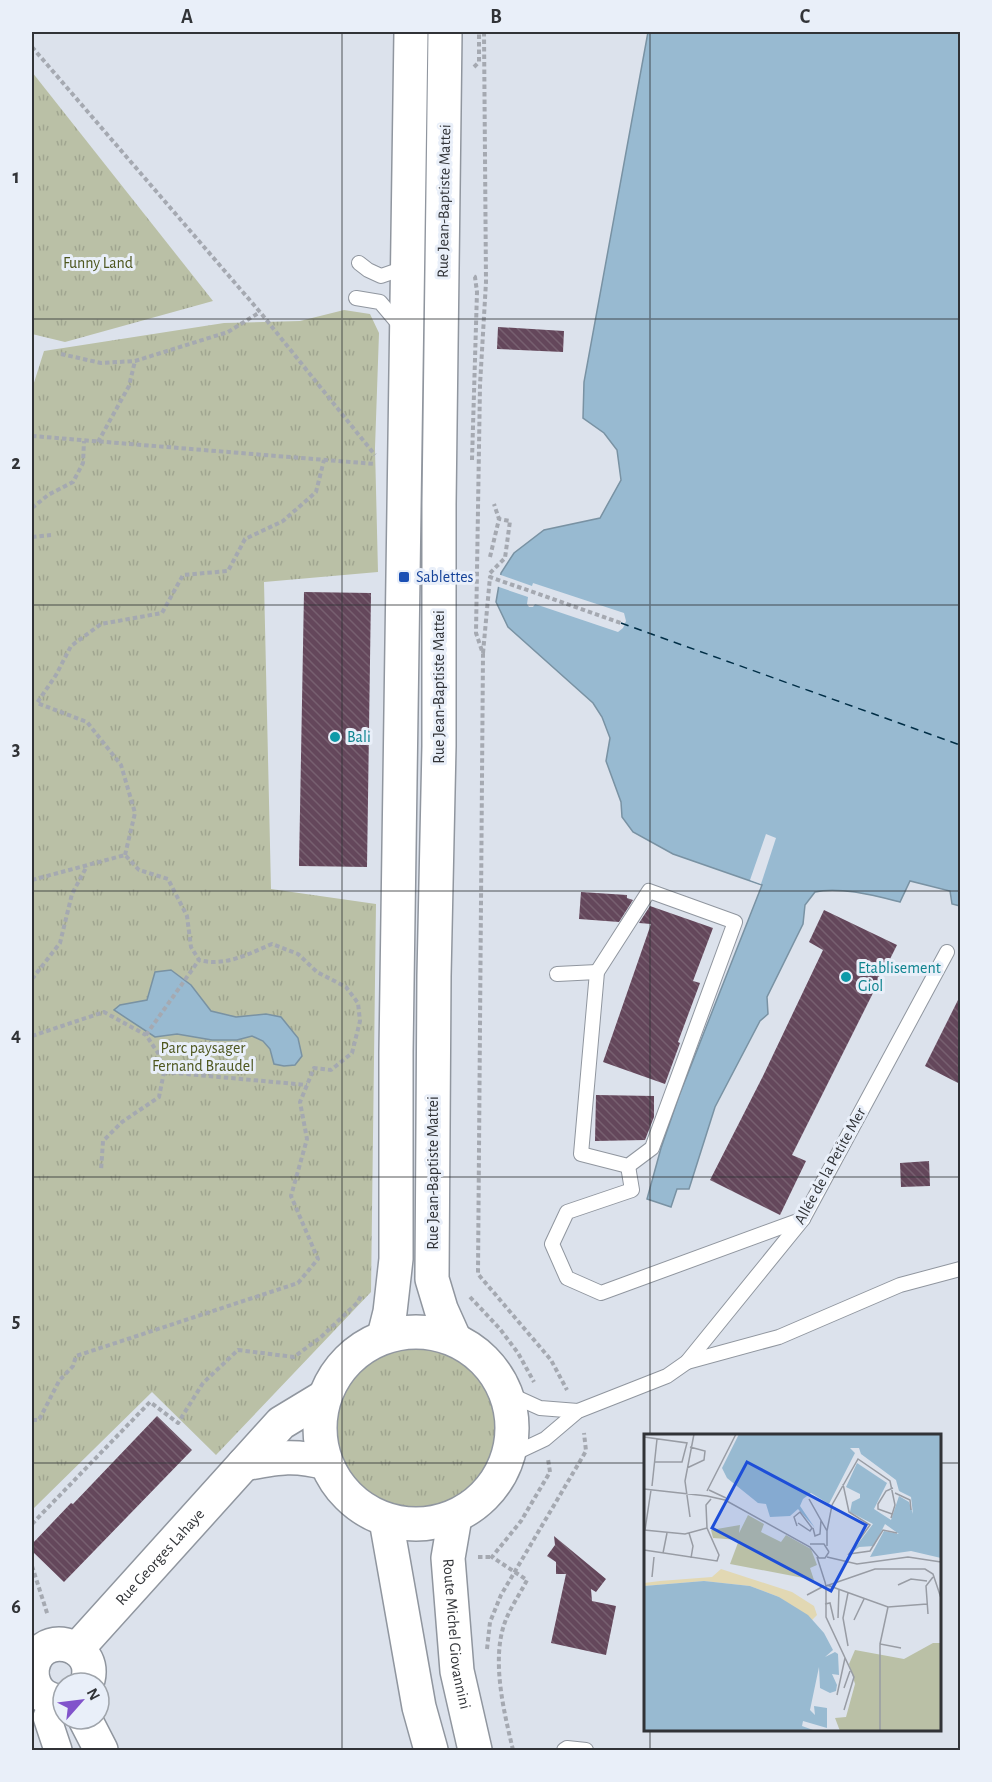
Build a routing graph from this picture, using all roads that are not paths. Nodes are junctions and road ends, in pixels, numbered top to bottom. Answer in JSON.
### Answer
{"nodes":[{"id":1,"x":411,"y":32,"type":"edge"},
{"id":2,"x":445,"y":32,"type":"edge"},
{"id":3,"x":359,"y":263,"type":"dead end"},
{"id":4,"x":407,"y":267,"type":"junction"},
{"id":5,"x":356,"y":297,"type":"dead end"},
{"id":6,"x":407,"y":333,"type":"junction"},
{"id":7,"x":947,"y":952,"type":"dead end"},
{"id":8,"x":597,"y":972,"type":"junction"},
{"id":9,"x":557,"y":974,"type":"dead end"},
{"id":10,"x":628,"y":1166,"type":"junction"},
{"id":11,"x":803,"y":1219,"type":"junction"},
{"id":12,"x":960,"y":1269,"type":"edge"},
{"id":13,"x":384,"y":1336,"type":"junction"},
{"id":14,"x":454,"y":1338,"type":"junction"},
{"id":15,"x":687,"y":1362,"type":"junction"},
{"id":16,"x":507,"y":1393,"type":"junction"},
{"id":17,"x":324,"y":1397,"type":"junction"},
{"id":18,"x":578,"y":1411,"type":"junction"},
{"id":19,"x":509,"y":1456,"type":"junction"},
{"id":20,"x":326,"y":1463,"type":"junction"},
{"id":21,"x":244,"y":1464,"type":"junction"},
{"id":22,"x":455,"y":1517,"type":"junction"},
{"id":23,"x":386,"y":1520,"type":"junction"},
{"id":24,"x":66,"y":1646,"type":"junction"},
{"id":25,"x":89,"y":1671,"type":"edge"},
{"id":26,"x":41,"y":1686,"type":"edge"},
{"id":27,"x":58,"y":1750,"type":"edge"},
{"id":28,"x":431,"y":1750,"type":"edge"},
{"id":29,"x":475,"y":1750,"type":"edge"},
{"id":30,"x":564,"y":1750,"type":"edge"},
{"id":31,"x":586,"y":1750,"type":"edge"}],
"edges":[{"from":1,"to":4,"type":"main road"},
{"from":2,"to":14,"type":"main road","name":"Rue Jean-Baptiste Mattei"},
{"from":3,"to":4,"type":"lane"},
{"from":4,"to":6,"type":"main road"},
{"from":5,"to":6,"type":"lane"},
{"from":6,"to":13,"type":"main road"},
{"from":7,"to":11,"type":"lane","name":"Allée de la Petite Mer"},
{"from":8,"to":9,"type":"lane"},
{"from":8,"to":10,"type":"lane"},
{"from":8,"to":10,"type":"lane"},
{"from":10,"to":11,"type":"lane"},
{"from":11,"to":15,"type":"lane","name":"Allée de la Petite Mer"},
{"from":12,"to":15,"type":"lane","name":"Allée de la Petite Mer"},
{"from":13,"to":14,"type":"main road"},
{"from":13,"to":17,"type":"main road"},
{"from":14,"to":16,"type":"main road"},
{"from":15,"to":18,"type":"lane","name":"Allée de la Petite Mer"},
{"from":16,"to":18,"type":"lane"},
{"from":16,"to":19,"type":"main road"},
{"from":17,"to":20,"type":"main road"},
{"from":17,"to":21,"type":"main road","name":"Rue Georges Lahaye"},
{"from":18,"to":19,"type":"lane"},
{"from":19,"to":22,"type":"main road"},
{"from":20,"to":21,"type":"main road"},
{"from":20,"to":23,"type":"main road"},
{"from":21,"to":24,"type":"main road","name":"Rue Georges Lahaye"},
{"from":22,"to":23,"type":"main road"},
{"from":22,"to":29,"type":"main road","name":"Route Michel Giovannini"},
{"from":23,"to":28,"type":"main road"},
{"from":24,"to":25,"type":"main road"},
{"from":24,"to":26,"type":"main road","name":"Rue Georges Lahaye"},
{"from":26,"to":27,"type":"street"},
{"from":30,"to":31,"type":"lane"}]}
